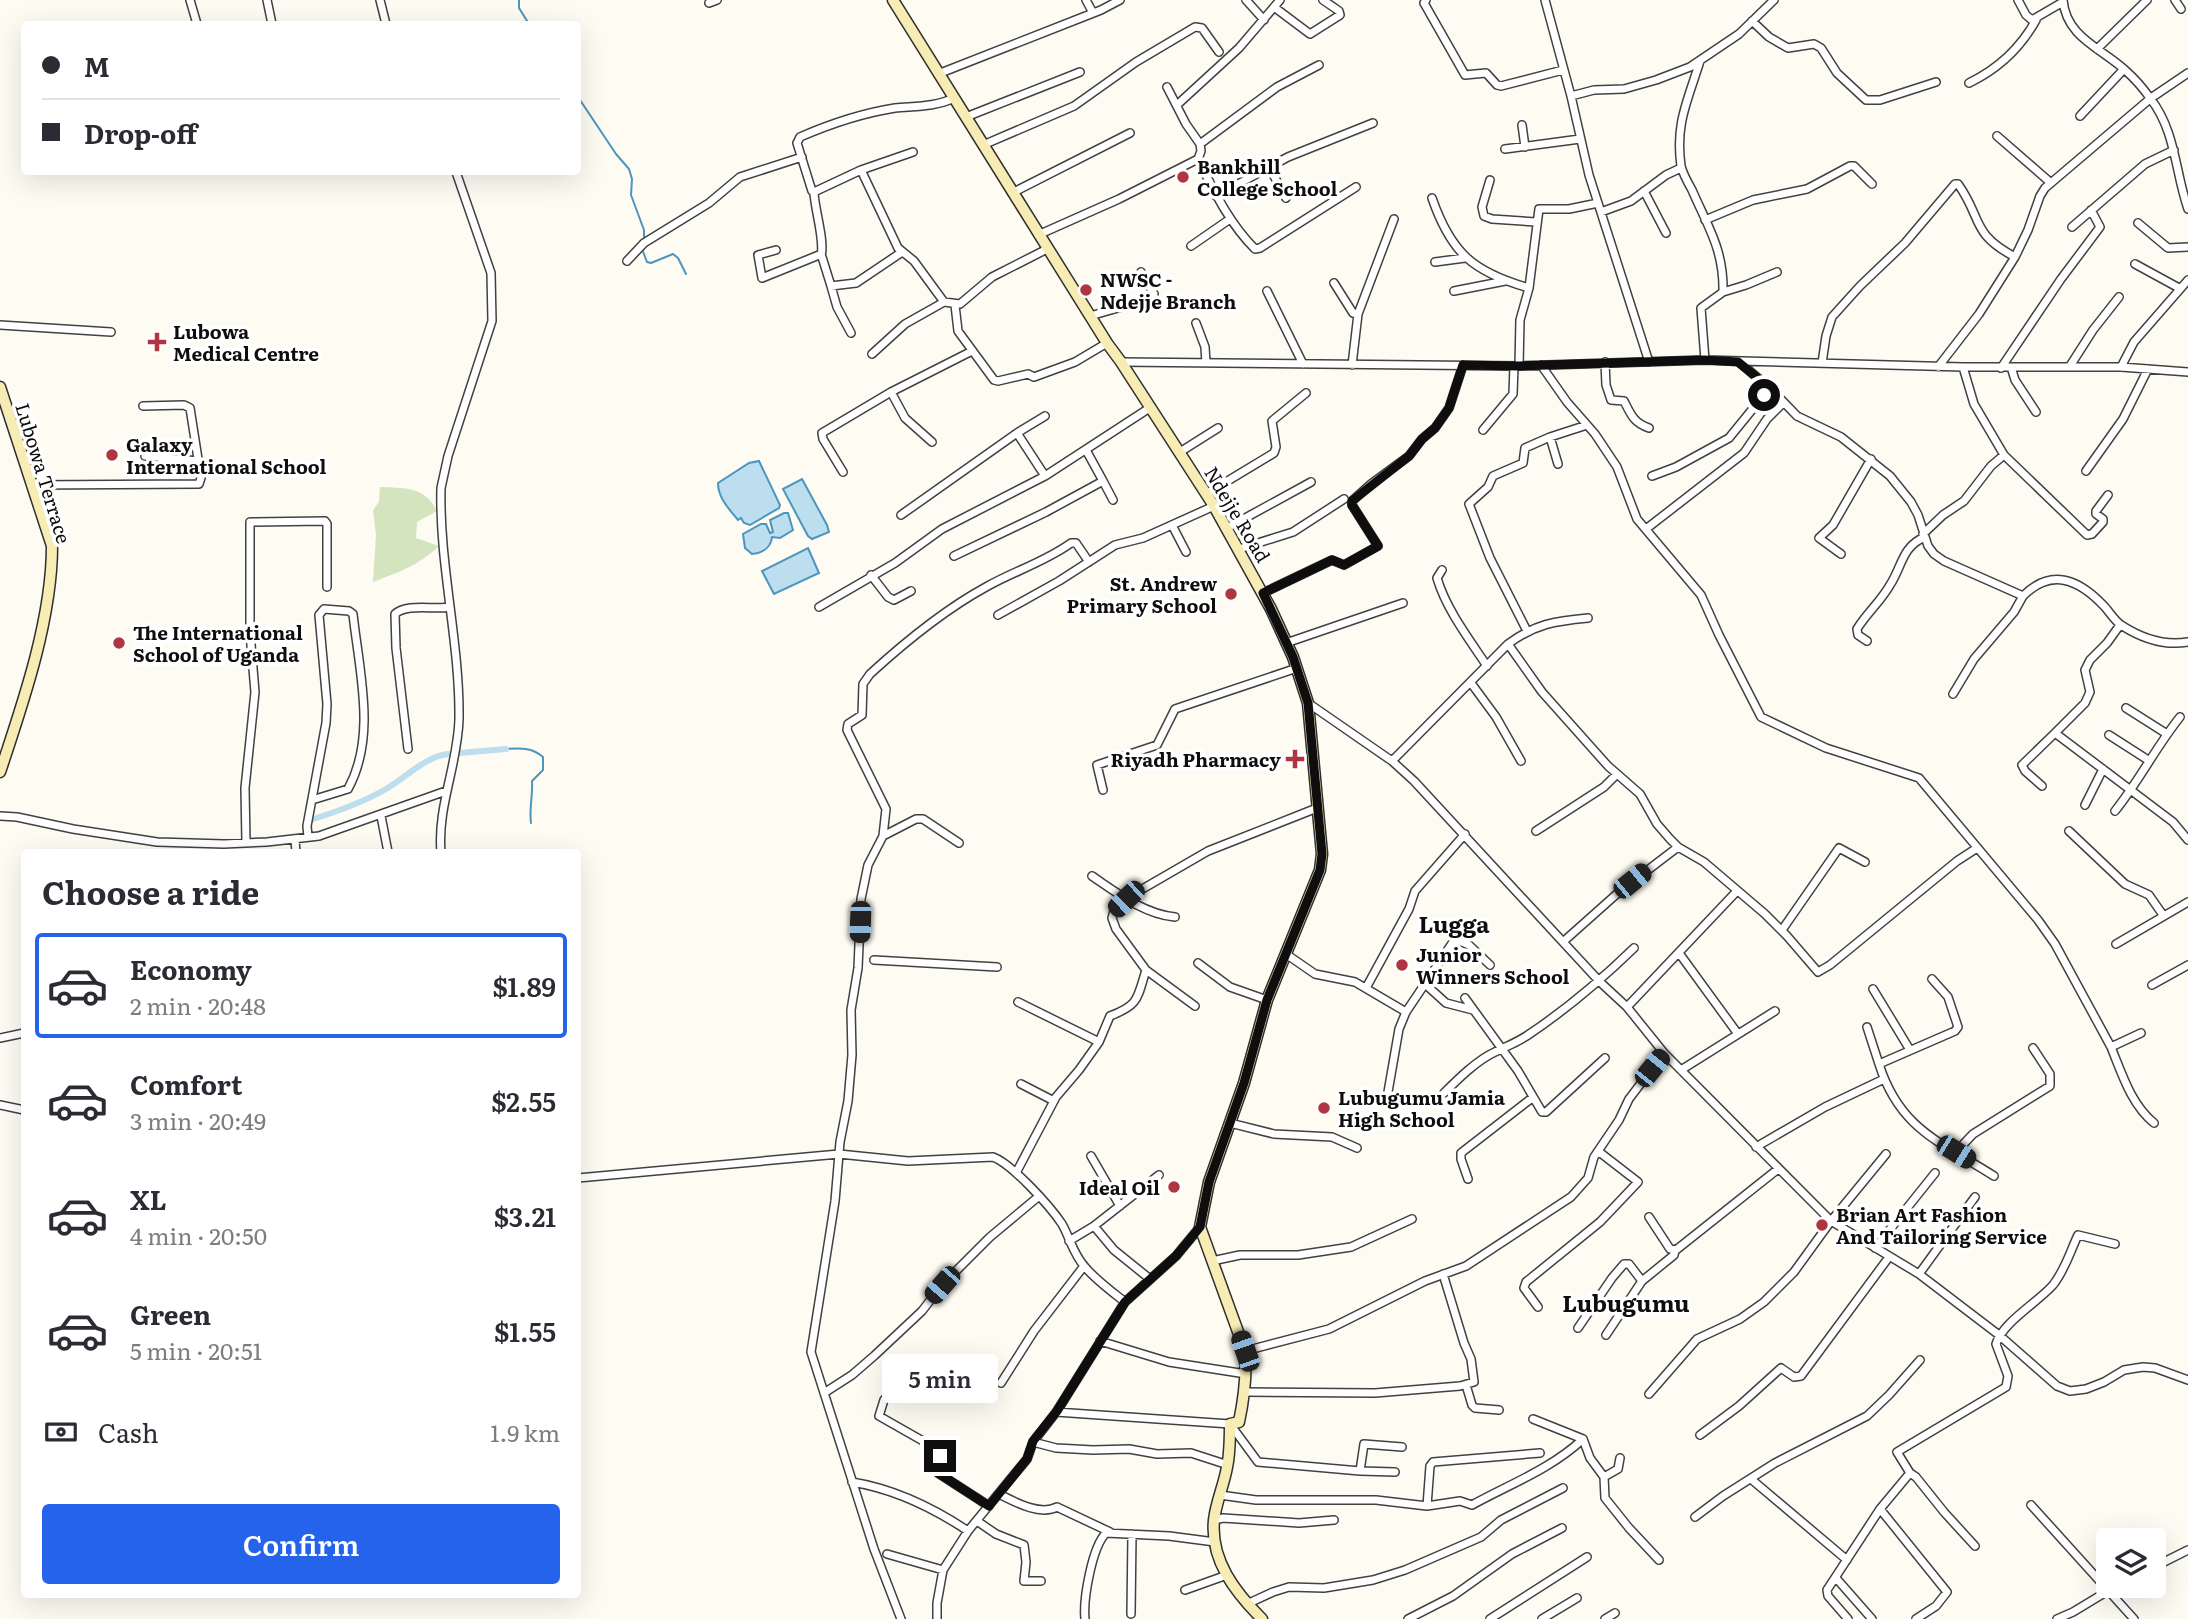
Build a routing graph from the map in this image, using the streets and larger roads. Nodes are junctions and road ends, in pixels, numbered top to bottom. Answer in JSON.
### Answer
{"nodes":[{"id":1,"x":190,"y":0,"type":"edge"},
{"id":2,"x":267,"y":0,"type":"edge"},
{"id":3,"x":380,"y":0,"type":"edge"},
{"id":4,"x":893,"y":0,"type":"edge"},
{"id":5,"x":1086,"y":0,"type":"edge"},
{"id":6,"x":1120,"y":0,"type":"edge"},
{"id":7,"x":1246,"y":0,"type":"edge"},
{"id":8,"x":1323,"y":0,"type":"edge"},
{"id":9,"x":1426,"y":0,"type":"edge"},
{"id":10,"x":1545,"y":0,"type":"edge"},
{"id":11,"x":1774,"y":0,"type":"edge"},
{"id":12,"x":2018,"y":0,"type":"edge"},
{"id":13,"x":2147,"y":0,"type":"edge"},
{"id":14,"x":2175,"y":0,"type":"edge"},
{"id":15,"x":2063,"y":1,"type":"edge"},
{"id":16,"x":1277,"y":3,"type":"edge"},
{"id":17,"x":2182,"y":9,"type":"dead end"},
{"id":18,"x":1093,"y":13,"type":"junction"},
{"id":19,"x":1264,"y":20,"type":"junction"},
{"id":20,"x":2036,"y":20,"type":"junction"},
{"id":21,"x":196,"y":21,"type":"edge"},
{"id":22,"x":271,"y":21,"type":"edge"},
{"id":23,"x":385,"y":21,"type":"edge"},
{"id":24,"x":1752,"y":21,"type":"junction"},
{"id":25,"x":2097,"y":49,"type":"junction"},
{"id":26,"x":1219,"y":52,"type":"dead end"},
{"id":27,"x":1700,"y":61,"type":"junction"},
{"id":28,"x":1319,"y":65,"type":"dead end"},
{"id":29,"x":2124,"y":69,"type":"junction"},
{"id":30,"x":1563,"y":70,"type":"junction"},
{"id":31,"x":1080,"y":72,"type":"dead end"},
{"id":32,"x":2188,"y":73,"type":"edge"},
{"id":33,"x":938,"y":74,"type":"junction"},
{"id":34,"x":1936,"y":82,"type":"dead end"},
{"id":35,"x":1969,"y":83,"type":"dead end"},
{"id":36,"x":1167,"y":87,"type":"dead end"},
{"id":37,"x":1572,"y":96,"type":"junction"},
{"id":38,"x":954,"y":98,"type":"junction"},
{"id":39,"x":2151,"y":98,"type":"junction"},
{"id":40,"x":1178,"y":104,"type":"junction"},
{"id":41,"x":2080,"y":116,"type":"dead end"},
{"id":42,"x":966,"y":117,"type":"junction"},
{"id":43,"x":1373,"y":123,"type":"dead end"},
{"id":44,"x":1522,"y":125,"type":"dead end"},
{"id":45,"x":1130,"y":133,"type":"dead end"},
{"id":46,"x":1997,"y":136,"type":"dead end"},
{"id":47,"x":1580,"y":139,"type":"junction"},
{"id":48,"x":1200,"y":144,"type":"junction"},
{"id":49,"x":983,"y":145,"type":"junction"},
{"id":50,"x":1525,"y":147,"type":"junction"},
{"id":51,"x":1505,"y":149,"type":"dead end"},
{"id":52,"x":2174,"y":150,"type":"junction"},
{"id":53,"x":913,"y":152,"type":"dead end"},
{"id":54,"x":802,"y":157,"type":"junction"},
{"id":55,"x":1198,"y":159,"type":"junction"},
{"id":56,"x":1269,"y":167,"type":"junction"},
{"id":57,"x":1681,"y":168,"type":"junction"},
{"id":58,"x":861,"y":170,"type":"junction"},
{"id":59,"x":457,"y":175,"type":"edge"},
{"id":60,"x":1490,"y":180,"type":"dead end"},
{"id":61,"x":2051,"y":183,"type":"junction"},
{"id":62,"x":1872,"y":184,"type":"dead end"},
{"id":63,"x":1356,"y":187,"type":"dead end"},
{"id":64,"x":1644,"y":191,"type":"junction"},
{"id":65,"x":814,"y":192,"type":"junction"},
{"id":66,"x":1012,"y":193,"type":"junction"},
{"id":67,"x":1216,"y":196,"type":"junction"},
{"id":68,"x":1286,"y":198,"type":"dead end"},
{"id":69,"x":1432,"y":198,"type":"dead end"},
{"id":70,"x":2187,"y":205,"type":"edge"},
{"id":71,"x":1599,"y":208,"type":"junction"},
{"id":72,"x":2091,"y":210,"type":"junction"},
{"id":73,"x":1230,"y":219,"type":"junction"},
{"id":74,"x":1394,"y":219,"type":"dead end"},
{"id":75,"x":1705,"y":220,"type":"junction"},
{"id":76,"x":1536,"y":222,"type":"junction"},
{"id":77,"x":2138,"y":223,"type":"dead end"},
{"id":78,"x":2072,"y":227,"type":"dead end"},
{"id":79,"x":1666,"y":233,"type":"dead end"},
{"id":80,"x":1038,"y":235,"type":"junction"},
{"id":81,"x":1191,"y":246,"type":"dead end"},
{"id":82,"x":2188,"y":247,"type":"edge"},
{"id":83,"x":1047,"y":249,"type":"junction"},
{"id":84,"x":776,"y":250,"type":"dead end"},
{"id":85,"x":902,"y":252,"type":"junction"},
{"id":86,"x":821,"y":256,"type":"junction"},
{"id":87,"x":2015,"y":257,"type":"junction"},
{"id":88,"x":1465,"y":258,"type":"junction"},
{"id":89,"x":627,"y":261,"type":"dead end"},
{"id":90,"x":1435,"y":262,"type":"dead end"},
{"id":91,"x":2135,"y":264,"type":"dead end"},
{"id":92,"x":1141,"y":272,"type":"dead end"},
{"id":93,"x":1777,"y":272,"type":"dead end"},
{"id":94,"x":2188,"y":280,"type":"edge"},
{"id":95,"x":1505,"y":281,"type":"junction"},
{"id":96,"x":1334,"y":283,"type":"dead end"},
{"id":97,"x":831,"y":286,"type":"junction"},
{"id":98,"x":1529,"y":288,"type":"junction"},
{"id":99,"x":2179,"y":288,"type":"junction"},
{"id":100,"x":1454,"y":291,"type":"dead end"},
{"id":101,"x":1267,"y":292,"type":"dead end"},
{"id":102,"x":1723,"y":292,"type":"junction"},
{"id":103,"x":2119,"y":297,"type":"dead end"},
{"id":104,"x":944,"y":302,"type":"junction"},
{"id":105,"x":955,"y":305,"type":"junction"},
{"id":106,"x":1358,"y":314,"type":"junction"},
{"id":107,"x":1090,"y":316,"type":"junction"},
{"id":108,"x":1196,"y":323,"type":"dead end"},
{"id":109,"x":0,"y":326,"type":"edge"},
{"id":110,"x":111,"y":332,"type":"dead end"},
{"id":111,"x":851,"y":333,"type":"dead end"},
{"id":112,"x":1107,"y":343,"type":"junction"},
{"id":113,"x":972,"y":351,"type":"junction"},
{"id":114,"x":872,"y":354,"type":"dead end"},
{"id":115,"x":1704,"y":360,"type":"junction"},
{"id":116,"x":1121,"y":362,"type":"junction"},
{"id":117,"x":1605,"y":362,"type":"junction"},
{"id":118,"x":1649,"y":362,"type":"junction"},
{"id":119,"x":1738,"y":362,"type":"junction"},
{"id":120,"x":1206,"y":363,"type":"junction"},
{"id":121,"x":1822,"y":363,"type":"junction"},
{"id":122,"x":1303,"y":365,"type":"junction"},
{"id":123,"x":1352,"y":365,"type":"junction"},
{"id":124,"x":1463,"y":365,"type":"junction"},
{"id":125,"x":1541,"y":365,"type":"junction"},
{"id":126,"x":1516,"y":366,"type":"junction"},
{"id":127,"x":2070,"y":366,"type":"junction"},
{"id":128,"x":1938,"y":367,"type":"junction"},
{"id":129,"x":2011,"y":367,"type":"junction"},
{"id":130,"x":2121,"y":367,"type":"junction"},
{"id":131,"x":1963,"y":368,"type":"junction"},
{"id":132,"x":2001,"y":368,"type":"junction"},
{"id":133,"x":2148,"y":369,"type":"junction"},
{"id":134,"x":2188,"y":372,"type":"edge"},
{"id":135,"x":1767,"y":386,"type":"junction"},
{"id":136,"x":0,"y":387,"type":"edge"},
{"id":137,"x":891,"y":392,"type":"junction"},
{"id":138,"x":1306,"y":393,"type":"dead end"},
{"id":139,"x":1783,"y":403,"type":"junction"},
{"id":140,"x":143,"y":406,"type":"dead end"},
{"id":141,"x":1151,"y":407,"type":"junction"},
{"id":142,"x":2036,"y":412,"type":"dead end"},
{"id":143,"x":1045,"y":416,"type":"dead end"},
{"id":144,"x":1587,"y":425,"type":"junction"},
{"id":145,"x":1218,"y":428,"type":"dead end"},
{"id":146,"x":1649,"y":428,"type":"dead end"},
{"id":147,"x":1483,"y":430,"type":"dead end"},
{"id":148,"x":1017,"y":433,"type":"junction"},
{"id":149,"x":1549,"y":437,"type":"junction"},
{"id":150,"x":932,"y":442,"type":"dead end"},
{"id":151,"x":1086,"y":450,"type":"junction"},
{"id":152,"x":1180,"y":452,"type":"junction"},
{"id":153,"x":2004,"y":456,"type":"junction"},
{"id":154,"x":145,"y":457,"type":"dead end"},
{"id":155,"x":1871,"y":459,"type":"junction"},
{"id":156,"x":198,"y":461,"type":"junction"},
{"id":157,"x":1558,"y":464,"type":"dead end"},
{"id":158,"x":2086,"y":471,"type":"dead end"},
{"id":159,"x":843,"y":472,"type":"dead end"},
{"id":160,"x":1045,"y":476,"type":"junction"},
{"id":161,"x":1652,"y":476,"type":"dead end"},
{"id":162,"x":1103,"y":481,"type":"junction"},
{"id":163,"x":1311,"y":482,"type":"dead end"},
{"id":164,"x":31,"y":485,"type":"junction"},
{"id":165,"x":1206,"y":494,"type":"junction"},
{"id":166,"x":2108,"y":495,"type":"dead end"},
{"id":167,"x":1344,"y":499,"type":"dead end"},
{"id":168,"x":1113,"y":500,"type":"dead end"},
{"id":169,"x":1214,"y":506,"type":"junction"},
{"id":170,"x":901,"y":515,"type":"dead end"},
{"id":171,"x":1172,"y":524,"type":"junction"},
{"id":172,"x":1227,"y":528,"type":"junction"},
{"id":173,"x":1646,"y":529,"type":"junction"},
{"id":174,"x":1924,"y":536,"type":"junction"},
{"id":175,"x":1239,"y":549,"type":"junction"},
{"id":176,"x":1186,"y":552,"type":"dead end"},
{"id":177,"x":1841,"y":554,"type":"dead end"},
{"id":178,"x":954,"y":556,"type":"dead end"},
{"id":179,"x":1089,"y":562,"type":"junction"},
{"id":180,"x":1442,"y":570,"type":"dead end"},
{"id":181,"x":871,"y":575,"type":"junction"},
{"id":182,"x":327,"y":587,"type":"dead end"},
{"id":183,"x":911,"y":591,"type":"dead end"},
{"id":184,"x":1263,"y":593,"type":"junction"},
{"id":185,"x":2023,"y":596,"type":"junction"},
{"id":186,"x":1403,"y":603,"type":"dead end"},
{"id":187,"x":450,"y":607,"type":"junction"},
{"id":188,"x":819,"y":607,"type":"dead end"},
{"id":189,"x":998,"y":615,"type":"dead end"},
{"id":190,"x":1588,"y":618,"type":"dead end"},
{"id":191,"x":2120,"y":625,"type":"junction"},
{"id":192,"x":1527,"y":631,"type":"junction"},
{"id":193,"x":1867,"y":640,"type":"dead end"},
{"id":194,"x":2188,"y":642,"type":"edge"},
{"id":195,"x":1286,"y":643,"type":"junction"},
{"id":196,"x":1508,"y":644,"type":"junction"},
{"id":197,"x":1487,"y":666,"type":"junction"},
{"id":198,"x":1297,"y":668,"type":"junction"},
{"id":199,"x":1471,"y":683,"type":"junction"},
{"id":200,"x":1953,"y":694,"type":"dead end"},
{"id":201,"x":1308,"y":703,"type":"junction"},
{"id":202,"x":2126,"y":708,"type":"dead end"},
{"id":203,"x":2180,"y":717,"type":"dead end"},
{"id":204,"x":2055,"y":733,"type":"junction"},
{"id":205,"x":2167,"y":734,"type":"junction"},
{"id":206,"x":2109,"y":735,"type":"dead end"},
{"id":207,"x":408,"y":749,"type":"dead end"},
{"id":208,"x":2148,"y":760,"type":"junction"},
{"id":209,"x":1392,"y":761,"type":"junction"},
{"id":210,"x":1521,"y":761,"type":"dead end"},
{"id":211,"x":2103,"y":769,"type":"junction"},
{"id":212,"x":0,"y":772,"type":"edge"},
{"id":213,"x":1617,"y":774,"type":"junction"},
{"id":214,"x":2042,"y":786,"type":"dead end"},
{"id":215,"x":1103,"y":790,"type":"dead end"},
{"id":216,"x":2132,"y":790,"type":"junction"},
{"id":217,"x":446,"y":791,"type":"junction"},
{"id":218,"x":312,"y":800,"type":"junction"},
{"id":219,"x":2085,"y":805,"type":"dead end"},
{"id":220,"x":1317,"y":808,"type":"junction"},
{"id":221,"x":2115,"y":811,"type":"dead end"},
{"id":222,"x":0,"y":816,"type":"edge"},
{"id":223,"x":381,"y":816,"type":"junction"},
{"id":224,"x":1536,"y":831,"type":"dead end"},
{"id":225,"x":2069,"y":831,"type":"dead end"},
{"id":226,"x":1465,"y":834,"type":"junction"},
{"id":227,"x":883,"y":836,"type":"junction"},
{"id":228,"x":308,"y":837,"type":"junction"},
{"id":229,"x":295,"y":840,"type":"junction"},
{"id":230,"x":2188,"y":840,"type":"edge"},
{"id":231,"x":236,"y":843,"type":"junction"},
{"id":232,"x":246,"y":843,"type":"junction"},
{"id":233,"x":959,"y":843,"type":"dead end"},
{"id":234,"x":1678,"y":847,"type":"junction"},
{"id":235,"x":1977,"y":848,"type":"junction"},
{"id":236,"x":237,"y":849,"type":"edge"},
{"id":237,"x":296,"y":849,"type":"edge"},
{"id":238,"x":387,"y":849,"type":"edge"},
{"id":239,"x":441,"y":849,"type":"edge"},
{"id":240,"x":1865,"y":862,"type":"dead end"},
{"id":241,"x":1092,"y":876,"type":"dead end"},
{"id":242,"x":1737,"y":891,"type":"junction"},
{"id":243,"x":1126,"y":899,"type":"junction"},
{"id":244,"x":2188,"y":902,"type":"edge"},
{"id":245,"x":2163,"y":915,"type":"junction"},
{"id":246,"x":1175,"y":917,"type":"dead end"},
{"id":247,"x":1782,"y":930,"type":"junction"},
{"id":248,"x":1564,"y":941,"type":"junction"},
{"id":249,"x":2116,"y":944,"type":"dead end"},
{"id":250,"x":1634,"y":948,"type":"dead end"},
{"id":251,"x":1679,"y":953,"type":"junction"},
{"id":252,"x":1286,"y":954,"type":"junction"},
{"id":253,"x":874,"y":960,"type":"dead end"},
{"id":254,"x":1198,"y":963,"type":"dead end"},
{"id":255,"x":1490,"y":965,"type":"dead end"},
{"id":256,"x":2188,"y":965,"type":"edge"},
{"id":257,"x":997,"y":967,"type":"dead end"},
{"id":258,"x":1146,"y":970,"type":"junction"},
{"id":259,"x":1932,"y":979,"type":"dead end"},
{"id":260,"x":1600,"y":982,"type":"junction"},
{"id":261,"x":1425,"y":984,"type":"junction"},
{"id":262,"x":2152,"y":985,"type":"dead end"},
{"id":263,"x":1366,"y":988,"type":"junction"},
{"id":264,"x":1873,"y":989,"type":"dead end"},
{"id":265,"x":1465,"y":998,"type":"dead end"},
{"id":266,"x":1267,"y":1000,"type":"junction"},
{"id":267,"x":1018,"y":1002,"type":"dead end"},
{"id":268,"x":1195,"y":1006,"type":"dead end"},
{"id":269,"x":1627,"y":1007,"type":"junction"},
{"id":270,"x":1474,"y":1010,"type":"junction"},
{"id":271,"x":1775,"y":1011,"type":"dead end"},
{"id":272,"x":1406,"y":1012,"type":"junction"},
{"id":273,"x":1867,"y":1027,"type":"dead end"},
{"id":274,"x":2141,"y":1033,"type":"dead end"},
{"id":275,"x":21,"y":1034,"type":"edge"},
{"id":276,"x":1738,"y":1034,"type":"junction"},
{"id":277,"x":0,"y":1038,"type":"edge"},
{"id":278,"x":1099,"y":1042,"type":"junction"},
{"id":279,"x":2111,"y":1047,"type":"junction"},
{"id":280,"x":2033,"y":1048,"type":"dead end"},
{"id":281,"x":1910,"y":1050,"type":"junction"},
{"id":282,"x":1502,"y":1051,"type":"junction"},
{"id":283,"x":1664,"y":1053,"type":"junction"},
{"id":284,"x":1605,"y":1058,"type":"dead end"},
{"id":285,"x":1880,"y":1065,"type":"junction"},
{"id":286,"x":1681,"y":1070,"type":"junction"},
{"id":287,"x":1884,"y":1079,"type":"junction"},
{"id":288,"x":1021,"y":1084,"type":"dead end"},
{"id":289,"x":1388,"y":1092,"type":"dead end"},
{"id":290,"x":1444,"y":1093,"type":"dead end"},
{"id":291,"x":1532,"y":1098,"type":"junction"},
{"id":292,"x":1054,"y":1101,"type":"junction"},
{"id":293,"x":0,"y":1105,"type":"edge"},
{"id":294,"x":21,"y":1109,"type":"edge"},
{"id":295,"x":1230,"y":1123,"type":"junction"},
{"id":296,"x":2154,"y":1123,"type":"dead end"},
{"id":297,"x":1756,"y":1147,"type":"junction"},
{"id":298,"x":1357,"y":1148,"type":"dead end"},
{"id":299,"x":1598,"y":1151,"type":"junction"},
{"id":300,"x":1956,"y":1152,"type":"junction"},
{"id":301,"x":839,"y":1154,"type":"junction"},
{"id":302,"x":1886,"y":1154,"type":"dead end"},
{"id":303,"x":1091,"y":1156,"type":"dead end"},
{"id":304,"x":1778,"y":1169,"type":"junction"},
{"id":305,"x":1935,"y":1172,"type":"dead end"},
{"id":306,"x":1016,"y":1173,"type":"junction"},
{"id":307,"x":1159,"y":1175,"type":"dead end"},
{"id":308,"x":1994,"y":1176,"type":"dead end"},
{"id":309,"x":581,"y":1178,"type":"edge"},
{"id":310,"x":1468,"y":1179,"type":"dead end"},
{"id":311,"x":1038,"y":1197,"type":"junction"},
{"id":312,"x":1975,"y":1197,"type":"dead end"},
{"id":313,"x":1120,"y":1206,"type":"junction"},
{"id":314,"x":1649,"y":1217,"type":"dead end"},
{"id":315,"x":1412,"y":1219,"type":"dead end"},
{"id":316,"x":1831,"y":1221,"type":"junction"},
{"id":317,"x":1094,"y":1226,"type":"junction"},
{"id":318,"x":1200,"y":1227,"type":"junction"},
{"id":319,"x":1069,"y":1241,"type":"junction"},
{"id":320,"x":2115,"y":1244,"type":"dead end"},
{"id":321,"x":1875,"y":1248,"type":"junction"},
{"id":322,"x":1675,"y":1250,"type":"junction"},
{"id":323,"x":1889,"y":1256,"type":"junction"},
{"id":324,"x":1212,"y":1261,"type":"junction"},
{"id":325,"x":1084,"y":1266,"type":"junction"},
{"id":326,"x":1443,"y":1274,"type":"junction"},
{"id":327,"x":1919,"y":1274,"type":"junction"},
{"id":328,"x":1150,"y":1279,"type":"junction"},
{"id":329,"x":1642,"y":1281,"type":"junction"},
{"id":330,"x":1125,"y":1302,"type":"junction"},
{"id":331,"x":1538,"y":1307,"type":"dead end"},
{"id":332,"x":1578,"y":1328,"type":"dead end"},
{"id":333,"x":1606,"y":1335,"type":"dead end"},
{"id":334,"x":2000,"y":1335,"type":"junction"},
{"id":335,"x":1100,"y":1341,"type":"junction"},
{"id":336,"x":1245,"y":1351,"type":"junction"},
{"id":337,"x":1920,"y":1360,"type":"dead end"},
{"id":338,"x":908,"y":1371,"type":"dead end"},
{"id":339,"x":1246,"y":1374,"type":"junction"},
{"id":340,"x":2188,"y":1380,"type":"edge"},
{"id":341,"x":1001,"y":1383,"type":"dead end"},
{"id":342,"x":1466,"y":1385,"type":"junction"},
{"id":343,"x":1245,"y":1392,"type":"junction"},
{"id":344,"x":824,"y":1393,"type":"junction"},
{"id":345,"x":1649,"y":1394,"type":"dead end"},
{"id":346,"x":1499,"y":1410,"type":"dead end"},
{"id":347,"x":1056,"y":1412,"type":"junction"},
{"id":348,"x":1533,"y":1419,"type":"dead end"},
{"id":349,"x":1230,"y":1424,"type":"junction"},
{"id":350,"x":1700,"y":1435,"type":"dead end"},
{"id":351,"x":1583,"y":1439,"type":"junction"},
{"id":352,"x":1033,"y":1441,"type":"junction"},
{"id":353,"x":1402,"y":1447,"type":"dead end"},
{"id":354,"x":1540,"y":1453,"type":"dead end"},
{"id":355,"x":1620,"y":1458,"type":"dead end"},
{"id":356,"x":1228,"y":1465,"type":"junction"},
{"id":357,"x":1360,"y":1471,"type":"junction"},
{"id":358,"x":1395,"y":1472,"type":"dead end"},
{"id":359,"x":1910,"y":1472,"type":"junction"},
{"id":360,"x":1604,"y":1476,"type":"junction"},
{"id":361,"x":1751,"y":1479,"type":"junction"},
{"id":362,"x":852,"y":1482,"type":"junction"},
{"id":363,"x":1563,"y":1488,"type":"dead end"},
{"id":364,"x":999,"y":1494,"type":"junction"},
{"id":365,"x":1220,"y":1495,"type":"junction"},
{"id":366,"x":2031,"y":1505,"type":"dead end"},
{"id":367,"x":989,"y":1506,"type":"junction"},
{"id":368,"x":1427,"y":1506,"type":"junction"},
{"id":369,"x":1880,"y":1509,"type":"junction"},
{"id":370,"x":1695,"y":1517,"type":"dead end"},
{"id":371,"x":1214,"y":1520,"type":"junction"},
{"id":372,"x":1334,"y":1520,"type":"dead end"},
{"id":373,"x":976,"y":1521,"type":"junction"},
{"id":374,"x":1562,"y":1528,"type":"dead end"},
{"id":375,"x":968,"y":1531,"type":"junction"},
{"id":376,"x":1110,"y":1532,"type":"junction"},
{"id":377,"x":1132,"y":1534,"type":"junction"},
{"id":378,"x":1215,"y":1542,"type":"junction"},
{"id":379,"x":1975,"y":1546,"type":"dead end"},
{"id":380,"x":2188,"y":1550,"type":"edge"},
{"id":381,"x":887,"y":1554,"type":"dead end"},
{"id":382,"x":1587,"y":1557,"type":"dead end"},
{"id":383,"x":1659,"y":1559,"type":"dead end"},
{"id":384,"x":1847,"y":1560,"type":"junction"},
{"id":385,"x":2166,"y":1561,"type":"edge"},
{"id":386,"x":943,"y":1570,"type":"junction"},
{"id":387,"x":1227,"y":1576,"type":"junction"},
{"id":388,"x":1836,"y":1578,"type":"junction"},
{"id":389,"x":2096,"y":1578,"type":"edge"},
{"id":390,"x":1041,"y":1581,"type":"dead end"},
{"id":391,"x":1185,"y":1590,"type":"dead end"},
{"id":392,"x":2096,"y":1597,"type":"edge"},
{"id":393,"x":1577,"y":1598,"type":"dead end"},
{"id":394,"x":2114,"y":1598,"type":"edge"},
{"id":395,"x":1247,"y":1604,"type":"junction"},
{"id":396,"x":1615,"y":1613,"type":"dead end"},
{"id":397,"x":1131,"y":1614,"type":"dead end"},
{"id":398,"x":1412,"y":1618,"type":"edge"},
{"id":399,"x":901,"y":1619,"type":"edge"},
{"id":400,"x":937,"y":1619,"type":"edge"},
{"id":401,"x":1085,"y":1619,"type":"edge"},
{"id":402,"x":1262,"y":1619,"type":"edge"},
{"id":403,"x":1490,"y":1619,"type":"edge"},
{"id":404,"x":1542,"y":1619,"type":"edge"},
{"id":405,"x":1605,"y":1619,"type":"edge"},
{"id":406,"x":1848,"y":1619,"type":"edge"},
{"id":407,"x":1872,"y":1619,"type":"edge"},
{"id":408,"x":1916,"y":1619,"type":"edge"},
{"id":409,"x":2057,"y":1619,"type":"edge"},
{"id":410,"x":2134,"y":1619,"type":"edge"}],
"edges":[{"from":1,"to":21,"type":"street"},
{"from":2,"to":22,"type":"street"},
{"from":3,"to":23,"type":"street"},
{"from":4,"to":33,"type":"street","name":"Ndejje Road"},
{"from":5,"to":18,"type":"street"},
{"from":6,"to":18,"type":"street"},
{"from":7,"to":19,"type":"street"},
{"from":8,"to":16,"type":"street"},
{"from":9,"to":30,"type":"street"},
{"from":10,"to":30,"type":"street"},
{"from":11,"to":24,"type":"street"},
{"from":12,"to":20,"type":"street"},
{"from":13,"to":25,"type":"street"},
{"from":14,"to":17,"type":"street"},
{"from":15,"to":20,"type":"street"},
{"from":15,"to":25,"type":"street"},
{"from":16,"to":19,"type":"street"},
{"from":18,"to":33,"type":"street"},
{"from":19,"to":40,"type":"street"},
{"from":20,"to":35,"type":"street"},
{"from":24,"to":27,"type":"street"},
{"from":24,"to":34,"type":"street"},
{"from":25,"to":29,"type":"street"},
{"from":26,"to":49,"type":"street"},
{"from":27,"to":37,"type":"street"},
{"from":27,"to":57,"type":"street"},
{"from":28,"to":48,"type":"street"},
{"from":29,"to":39,"type":"street"},
{"from":29,"to":41,"type":"street"},
{"from":30,"to":37,"type":"street"},
{"from":31,"to":42,"type":"street"},
{"from":32,"to":39,"type":"street"},
{"from":33,"to":38,"type":"street","name":"Ndejje Road"},
{"from":36,"to":40,"type":"street"},
{"from":37,"to":47,"type":"street"},
{"from":38,"to":42,"type":"street","name":"Ndejje Road"},
{"from":38,"to":54,"type":"street"},
{"from":39,"to":52,"type":"street"},
{"from":39,"to":61,"type":"street"},
{"from":40,"to":48,"type":"street"},
{"from":42,"to":49,"type":"street","name":"Ndejje Road"},
{"from":43,"to":56,"type":"street"},
{"from":44,"to":50,"type":"street"},
{"from":45,"to":66,"type":"street"},
{"from":46,"to":61,"type":"street"},
{"from":47,"to":50,"type":"street"},
{"from":47,"to":71,"type":"street"},
{"from":48,"to":55,"type":"street"},
{"from":49,"to":66,"type":"street","name":"Ndejje Road"},
{"from":50,"to":51,"type":"street"},
{"from":52,"to":70,"type":"street"},
{"from":52,"to":72,"type":"street"},
{"from":53,"to":58,"type":"street"},
{"from":54,"to":65,"type":"street"},
{"from":54,"to":89,"type":"street"},
{"from":55,"to":67,"type":"street"},
{"from":55,"to":80,"type":"street"},
{"from":56,"to":67,"type":"street"},
{"from":56,"to":68,"type":"street"},
{"from":57,"to":64,"type":"street"},
{"from":57,"to":75,"type":"street"},
{"from":58,"to":65,"type":"street"},
{"from":58,"to":85,"type":"street"},
{"from":59,"to":187,"type":"street"},
{"from":60,"to":76,"type":"street"},
{"from":61,"to":87,"type":"street"},
{"from":62,"to":75,"type":"street"},
{"from":63,"to":73,"type":"street"},
{"from":64,"to":71,"type":"street"},
{"from":64,"to":79,"type":"street"},
{"from":65,"to":86,"type":"street"},
{"from":66,"to":80,"type":"street","name":"Ndejje Road"},
{"from":67,"to":73,"type":"street"},
{"from":69,"to":88,"type":"street"},
{"from":71,"to":76,"type":"street"},
{"from":71,"to":118,"type":"street"},
{"from":72,"to":78,"type":"street"},
{"from":72,"to":132,"type":"street"},
{"from":73,"to":81,"type":"street"},
{"from":74,"to":106,"type":"street"},
{"from":75,"to":102,"type":"street"},
{"from":76,"to":98,"type":"street"},
{"from":77,"to":82,"type":"street"},
{"from":80,"to":83,"type":"street","name":"Ndejje Road"},
{"from":83,"to":105,"type":"street"},
{"from":83,"to":107,"type":"street","name":"Ndejje Road"},
{"from":84,"to":86,"type":"street"},
{"from":85,"to":97,"type":"street"},
{"from":85,"to":104,"type":"street"},
{"from":86,"to":97,"type":"street"},
{"from":87,"to":121,"type":"street"},
{"from":87,"to":128,"type":"street"},
{"from":88,"to":90,"type":"street"},
{"from":88,"to":95,"type":"street"},
{"from":91,"to":99,"type":"street"},
{"from":92,"to":107,"type":"street"},
{"from":93,"to":102,"type":"street"},
{"from":94,"to":99,"type":"street"},
{"from":95,"to":98,"type":"street"},
{"from":95,"to":100,"type":"street"},
{"from":96,"to":106,"type":"street"},
{"from":97,"to":111,"type":"street"},
{"from":98,"to":126,"type":"street"},
{"from":99,"to":130,"type":"street"},
{"from":101,"to":122,"type":"street"},
{"from":102,"to":115,"type":"street"},
{"from":103,"to":127,"type":"street"},
{"from":104,"to":105,"type":"street"},
{"from":104,"to":114,"type":"street"},
{"from":105,"to":113,"type":"street"},
{"from":106,"to":123,"type":"street"},
{"from":107,"to":112,"type":"street","name":"Ndejje Road"},
{"from":108,"to":120,"type":"street"},
{"from":109,"to":110,"type":"street"},
{"from":112,"to":113,"type":"street"},
{"from":112,"to":116,"type":"street","name":"Ndejje Road"},
{"from":113,"to":137,"type":"street"},
{"from":115,"to":118,"type":"street"},
{"from":115,"to":119,"type":"street"},
{"from":116,"to":120,"type":"street"},
{"from":116,"to":141,"type":"street","name":"Ndejje Road"},
{"from":117,"to":118,"type":"street"},
{"from":117,"to":125,"type":"street"},
{"from":117,"to":146,"type":"street"},
{"from":119,"to":121,"type":"street"},
{"from":119,"to":135,"type":"street"},
{"from":120,"to":122,"type":"street"},
{"from":121,"to":128,"type":"street"},
{"from":122,"to":123,"type":"street"},
{"from":123,"to":124,"type":"street"},
{"from":124,"to":126,"type":"street"},
{"from":124,"to":184,"type":"street"},
{"from":125,"to":126,"type":"street"},
{"from":125,"to":144,"type":"street"},
{"from":126,"to":147,"type":"street"},
{"from":127,"to":129,"type":"street"},
{"from":127,"to":130,"type":"street"},
{"from":128,"to":131,"type":"street"},
{"from":129,"to":132,"type":"street"},
{"from":129,"to":142,"type":"street"},
{"from":130,"to":133,"type":"street"},
{"from":131,"to":132,"type":"street"},
{"from":131,"to":153,"type":"street"},
{"from":133,"to":134,"type":"street"},
{"from":133,"to":158,"type":"street"},
{"from":135,"to":139,"type":"street"},
{"from":135,"to":161,"type":"street"},
{"from":136,"to":164,"type":"street","name":"Lubowa Terrace"},
{"from":137,"to":150,"type":"street"},
{"from":137,"to":159,"type":"street"},
{"from":138,"to":165,"type":"street"},
{"from":139,"to":155,"type":"street"},
{"from":139,"to":173,"type":"street"},
{"from":140,"to":156,"type":"street"},
{"from":141,"to":151,"type":"street"},
{"from":141,"to":152,"type":"street","name":"Ndejje Road"},
{"from":143,"to":148,"type":"street"},
{"from":144,"to":149,"type":"street"},
{"from":144,"to":173,"type":"street"},
{"from":145,"to":152,"type":"street"},
{"from":148,"to":160,"type":"street"},
{"from":148,"to":170,"type":"street"},
{"from":149,"to":157,"type":"street"},
{"from":149,"to":192,"type":"street"},
{"from":151,"to":160,"type":"street"},
{"from":151,"to":162,"type":"street"},
{"from":152,"to":165,"type":"street","name":"Ndejje Road"},
{"from":153,"to":166,"type":"street"},
{"from":153,"to":174,"type":"street"},
{"from":154,"to":156,"type":"street"},
{"from":155,"to":174,"type":"street"},
{"from":155,"to":177,"type":"street"},
{"from":156,"to":164,"type":"street"},
{"from":160,"to":181,"type":"street"},
{"from":162,"to":168,"type":"street"},
{"from":162,"to":178,"type":"street"},
{"from":163,"to":172,"type":"street"},
{"from":164,"to":212,"type":"street","name":"Lubowa Terrace"},
{"from":165,"to":169,"type":"street","name":"Ndejje Road"},
{"from":167,"to":175,"type":"street"},
{"from":169,"to":171,"type":"street"},
{"from":169,"to":172,"type":"street","name":"Ndejje Road"},
{"from":171,"to":176,"type":"street"},
{"from":171,"to":179,"type":"street"},
{"from":172,"to":175,"type":"street","name":"Ndejje Road"},
{"from":173,"to":235,"type":"street"},
{"from":174,"to":185,"type":"street"},
{"from":174,"to":193,"type":"street"},
{"from":175,"to":184,"type":"street","name":"Ndejje Road"},
{"from":179,"to":189,"type":"street"},
{"from":179,"to":227,"type":"street"},
{"from":180,"to":197,"type":"street"},
{"from":181,"to":183,"type":"street"},
{"from":181,"to":188,"type":"street"},
{"from":182,"to":232,"type":"street"},
{"from":184,"to":195,"type":"street","name":"Ndejje Road"},
{"from":185,"to":191,"type":"street"},
{"from":185,"to":200,"type":"street"},
{"from":186,"to":195,"type":"street"},
{"from":187,"to":207,"type":"street"},
{"from":187,"to":217,"type":"street"},
{"from":190,"to":192,"type":"street"},
{"from":191,"to":194,"type":"street"},
{"from":191,"to":204,"type":"street"},
{"from":192,"to":196,"type":"street"},
{"from":195,"to":198,"type":"street","name":"Ndejje Road"},
{"from":196,"to":197,"type":"street"},
{"from":196,"to":213,"type":"street"},
{"from":197,"to":199,"type":"street"},
{"from":198,"to":201,"type":"street","name":"Ndejje Road"},
{"from":198,"to":215,"type":"street"},
{"from":199,"to":209,"type":"street"},
{"from":199,"to":210,"type":"street"},
{"from":201,"to":209,"type":"street"},
{"from":201,"to":220,"type":"street","name":"Ndejje Road"},
{"from":202,"to":205,"type":"street"},
{"from":203,"to":205,"type":"street"},
{"from":204,"to":211,"type":"street"},
{"from":204,"to":214,"type":"street"},
{"from":205,"to":208,"type":"street"},
{"from":206,"to":208,"type":"street"},
{"from":208,"to":216,"type":"street"},
{"from":209,"to":226,"type":"street"},
{"from":211,"to":216,"type":"street"},
{"from":211,"to":219,"type":"street"},
{"from":213,"to":224,"type":"street"},
{"from":213,"to":234,"type":"street"},
{"from":216,"to":221,"type":"street"},
{"from":216,"to":230,"type":"street"},
{"from":217,"to":223,"type":"street"},
{"from":217,"to":239,"type":"street"},
{"from":218,"to":218,"type":"street"},
{"from":218,"to":228,"type":"street"},
{"from":220,"to":243,"type":"street"},
{"from":220,"to":252,"type":"street","name":"Ndejje Road"},
{"from":222,"to":231,"type":"street"},
{"from":223,"to":228,"type":"street"},
{"from":223,"to":238,"type":"street"},
{"from":225,"to":245,"type":"street"},
{"from":226,"to":248,"type":"street"},
{"from":226,"to":263,"type":"street"},
{"from":227,"to":233,"type":"street"},
{"from":227,"to":301,"type":"street"},
{"from":228,"to":229,"type":"street"},
{"from":229,"to":232,"type":"street"},
{"from":229,"to":237,"type":"street"},
{"from":231,"to":232,"type":"street"},
{"from":231,"to":236,"type":"street"},
{"from":234,"to":242,"type":"street"},
{"from":234,"to":248,"type":"street"},
{"from":235,"to":247,"type":"street"},
{"from":235,"to":279,"type":"street"},
{"from":240,"to":247,"type":"street"},
{"from":241,"to":243,"type":"street"},
{"from":242,"to":247,"type":"street"},
{"from":242,"to":251,"type":"street"},
{"from":243,"to":246,"type":"street"},
{"from":243,"to":258,"type":"street"},
{"from":244,"to":245,"type":"street"},
{"from":245,"to":249,"type":"street"},
{"from":248,"to":260,"type":"street"},
{"from":250,"to":260,"type":"street"},
{"from":251,"to":269,"type":"street"},
{"from":251,"to":276,"type":"street"},
{"from":252,"to":263,"type":"street"},
{"from":252,"to":266,"type":"street","name":"Ndejje Road"},
{"from":253,"to":257,"type":"street"},
{"from":254,"to":266,"type":"street"},
{"from":255,"to":261,"type":"street"},
{"from":256,"to":262,"type":"street"},
{"from":258,"to":268,"type":"street"},
{"from":258,"to":278,"type":"street"},
{"from":259,"to":281,"type":"street"},
{"from":260,"to":269,"type":"street"},
{"from":260,"to":282,"type":"street"},
{"from":261,"to":270,"type":"street"},
{"from":261,"to":272,"type":"street"},
{"from":263,"to":272,"type":"street"},
{"from":264,"to":281,"type":"street"},
{"from":265,"to":270,"type":"street"},
{"from":266,"to":295,"type":"street","name":"Ndejje Road"},
{"from":267,"to":278,"type":"street"},
{"from":269,"to":283,"type":"street"},
{"from":270,"to":282,"type":"street"},
{"from":271,"to":276,"type":"street"},
{"from":272,"to":289,"type":"street"},
{"from":273,"to":285,"type":"street"},
{"from":274,"to":279,"type":"street"},
{"from":275,"to":277,"type":"street"},
{"from":276,"to":286,"type":"street"},
{"from":278,"to":292,"type":"street"},
{"from":279,"to":296,"type":"street"},
{"from":280,"to":300,"type":"street"},
{"from":281,"to":285,"type":"street"},
{"from":282,"to":290,"type":"street"},
{"from":282,"to":291,"type":"street"},
{"from":283,"to":286,"type":"street"},
{"from":283,"to":299,"type":"street"},
{"from":284,"to":291,"type":"street"},
{"from":285,"to":287,"type":"street"},
{"from":286,"to":297,"type":"street"},
{"from":287,"to":297,"type":"street"},
{"from":287,"to":300,"type":"street"},
{"from":288,"to":292,"type":"street"},
{"from":291,"to":310,"type":"street"},
{"from":292,"to":306,"type":"street"},
{"from":293,"to":294,"type":"street"},
{"from":295,"to":298,"type":"street"},
{"from":295,"to":318,"type":"street","name":"Ndejje Road"},
{"from":297,"to":304,"type":"street"},
{"from":299,"to":326,"type":"street"},
{"from":299,"to":331,"type":"street"},
{"from":300,"to":308,"type":"street"},
{"from":301,"to":306,"type":"street"},
{"from":301,"to":309,"type":"street"},
{"from":301,"to":344,"type":"street"},
{"from":302,"to":316,"type":"street"},
{"from":303,"to":313,"type":"street"},
{"from":304,"to":316,"type":"street"},
{"from":304,"to":322,"type":"street"},
{"from":305,"to":321,"type":"street"},
{"from":306,"to":311,"type":"street"},
{"from":307,"to":313,"type":"street"},
{"from":311,"to":319,"type":"street"},
{"from":311,"to":344,"type":"street"},
{"from":312,"to":327,"type":"street"},
{"from":313,"to":317,"type":"street"},
{"from":314,"to":322,"type":"street"},
{"from":315,"to":324,"type":"street"},
{"from":316,"to":321,"type":"street"},
{"from":316,"to":345,"type":"street"},
{"from":317,"to":319,"type":"street"},
{"from":317,"to":328,"type":"street"},
{"from":318,"to":324,"type":"street"},
{"from":318,"to":328,"type":"street"},
{"from":319,"to":325,"type":"street"},
{"from":320,"to":334,"type":"street"},
{"from":321,"to":323,"type":"street"},
{"from":322,"to":329,"type":"street"},
{"from":323,"to":327,"type":"street"},
{"from":323,"to":350,"type":"street"},
{"from":324,"to":336,"type":"street"},
{"from":325,"to":330,"type":"street"},
{"from":325,"to":341,"type":"street"},
{"from":326,"to":336,"type":"street"},
{"from":326,"to":342,"type":"street"},
{"from":327,"to":334,"type":"street"},
{"from":328,"to":330,"type":"street"},
{"from":329,"to":332,"type":"street"},
{"from":329,"to":333,"type":"street"},
{"from":330,"to":335,"type":"street"},
{"from":334,"to":340,"type":"street"},
{"from":334,"to":359,"type":"street"},
{"from":335,"to":339,"type":"street"},
{"from":335,"to":347,"type":"street"},
{"from":336,"to":339,"type":"street"},
{"from":337,"to":361,"type":"street"},
{"from":338,"to":367,"type":"street"},
{"from":339,"to":343,"type":"street"},
{"from":342,"to":343,"type":"street"},
{"from":342,"to":346,"type":"street"},
{"from":343,"to":349,"type":"street"},
{"from":344,"to":362,"type":"street"},
{"from":347,"to":349,"type":"street"},
{"from":347,"to":352,"type":"street"},
{"from":348,"to":351,"type":"street"},
{"from":349,"to":356,"type":"street"},
{"from":349,"to":357,"type":"street"},
{"from":351,"to":360,"type":"street"},
{"from":351,"to":368,"type":"street"},
{"from":352,"to":356,"type":"street"},
{"from":352,"to":364,"type":"street"},
{"from":353,"to":357,"type":"street"},
{"from":354,"to":368,"type":"street"},
{"from":355,"to":360,"type":"street"},
{"from":356,"to":365,"type":"street"},
{"from":357,"to":358,"type":"street"},
{"from":359,"to":369,"type":"street"},
{"from":359,"to":379,"type":"street"},
{"from":360,"to":383,"type":"street"},
{"from":361,"to":370,"type":"street"},
{"from":361,"to":384,"type":"street"},
{"from":362,"to":375,"type":"street"},
{"from":362,"to":399,"type":"street"},
{"from":363,"to":395,"type":"street"},
{"from":364,"to":367,"type":"street"},
{"from":364,"to":376,"type":"street"},
{"from":365,"to":368,"type":"street"},
{"from":365,"to":371,"type":"street"},
{"from":366,"to":389,"type":"street"},
{"from":367,"to":373,"type":"street"},
{"from":369,"to":384,"type":"street"},
{"from":369,"to":408,"type":"street"},
{"from":371,"to":372,"type":"street"},
{"from":371,"to":378,"type":"street"},
{"from":373,"to":375,"type":"street"},
{"from":373,"to":390,"type":"street"},
{"from":374,"to":398,"type":"street"},
{"from":375,"to":386,"type":"street"},
{"from":376,"to":377,"type":"street"},
{"from":376,"to":401,"type":"street"},
{"from":377,"to":378,"type":"street"},
{"from":377,"to":397,"type":"street"},
{"from":378,"to":387,"type":"street"},
{"from":380,"to":385,"type":"street"},
{"from":381,"to":386,"type":"street"},
{"from":382,"to":403,"type":"street"},
{"from":384,"to":388,"type":"street"},
{"from":386,"to":400,"type":"street"},
{"from":387,"to":391,"type":"street"},
{"from":387,"to":395,"type":"street"},
{"from":388,"to":406,"type":"street"},
{"from":388,"to":407,"type":"street"},
{"from":392,"to":409,"type":"street"},
{"from":393,"to":404,"type":"street"},
{"from":394,"to":410,"type":"street"},
{"from":395,"to":402,"type":"street"},
{"from":396,"to":405,"type":"street"}]}
